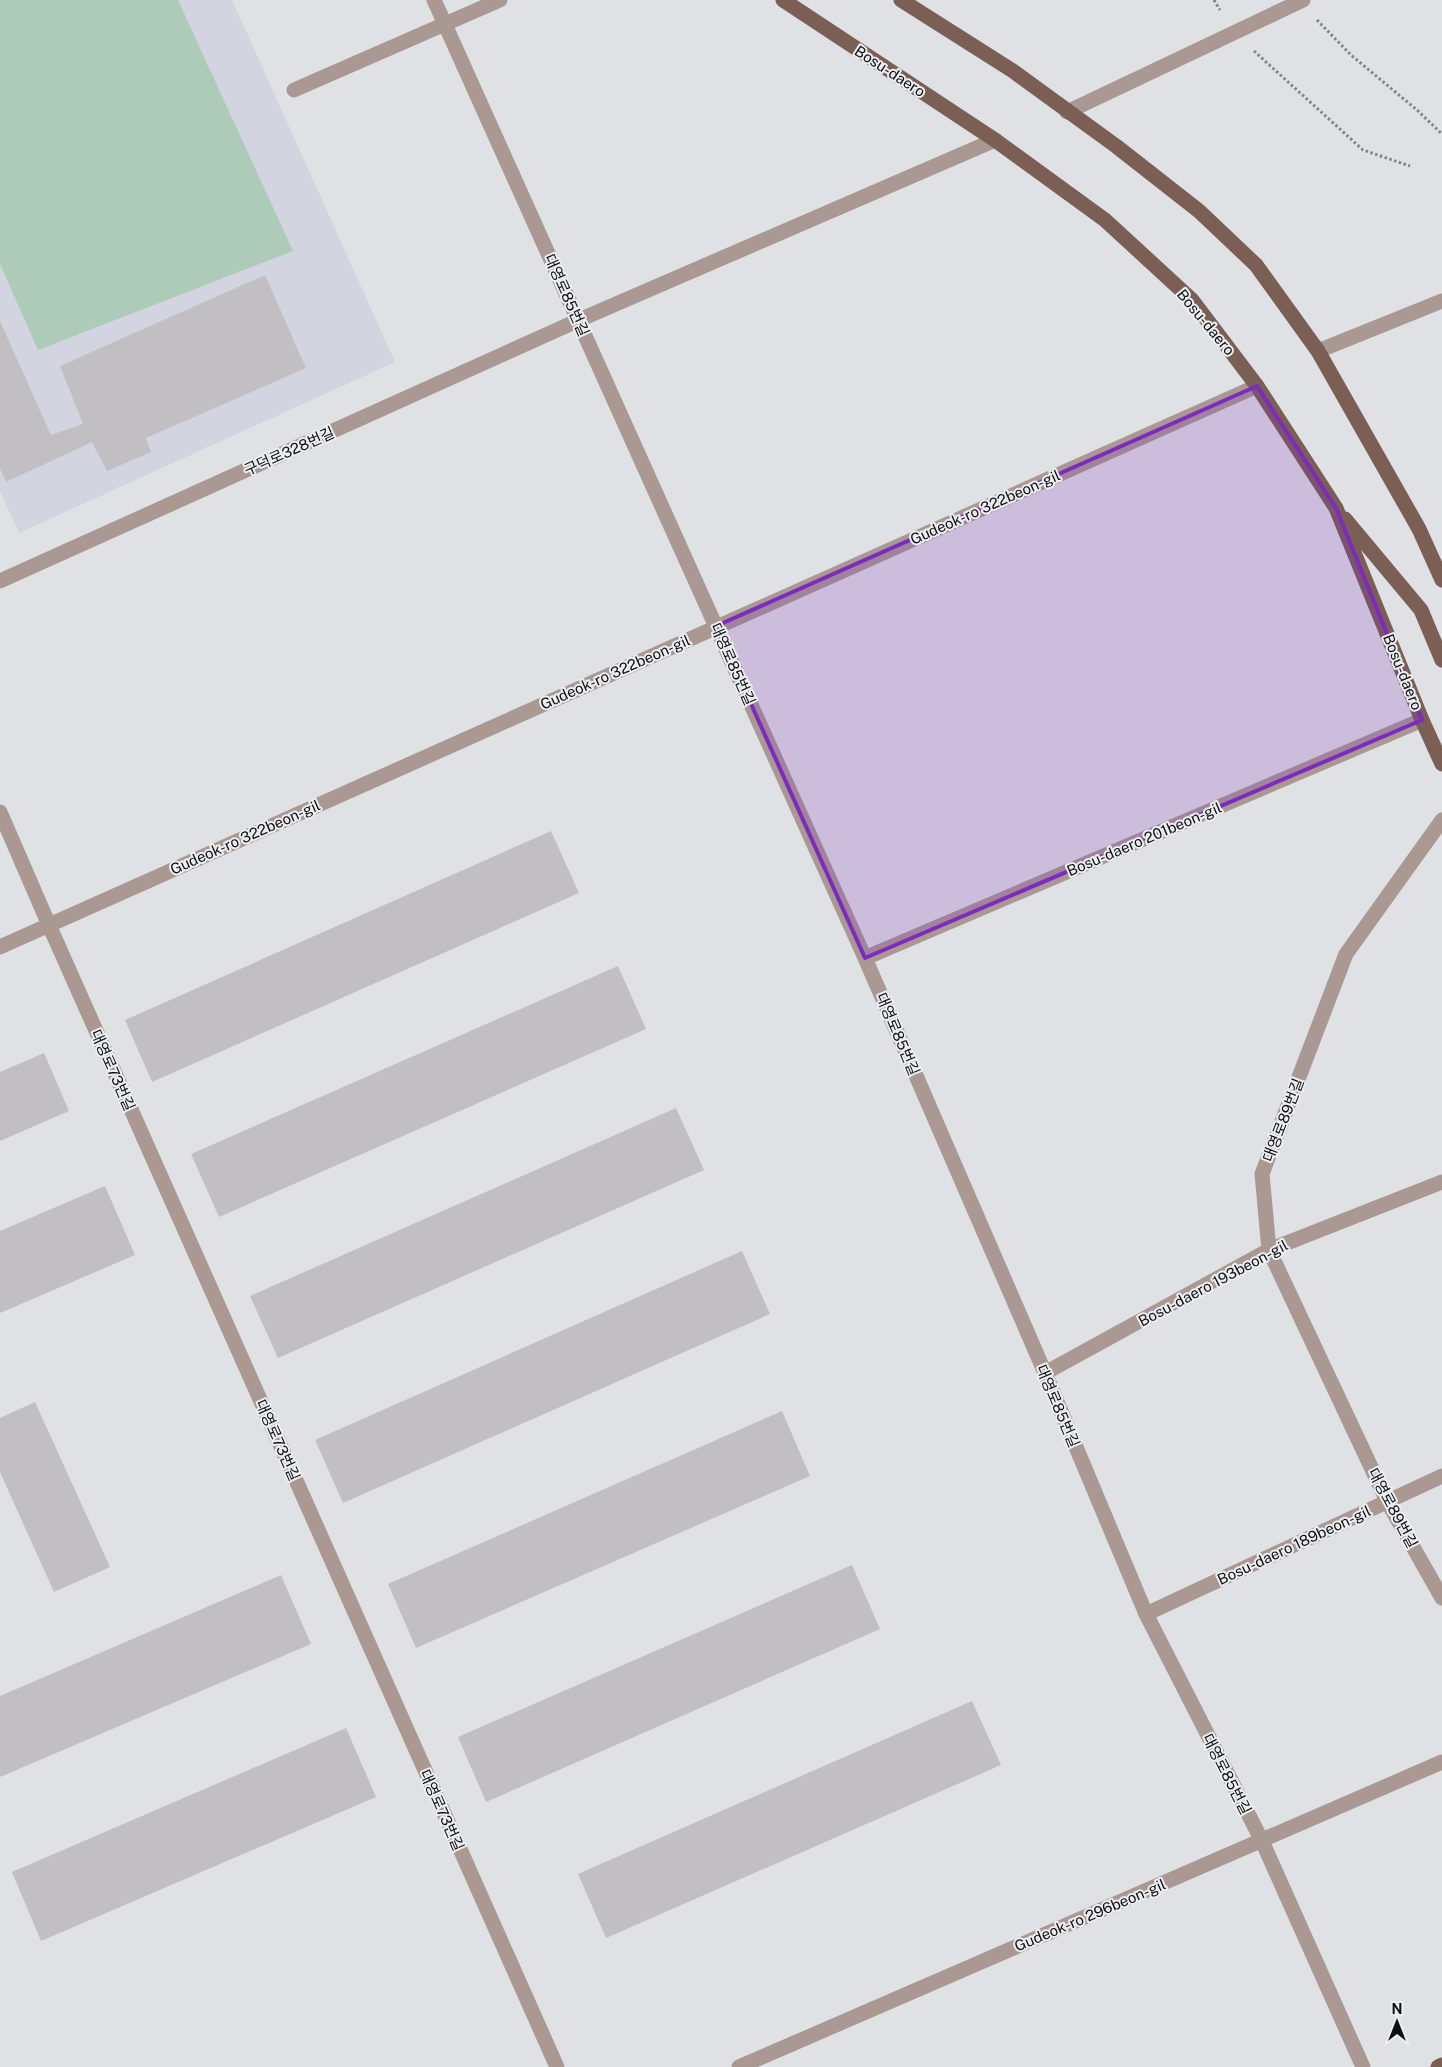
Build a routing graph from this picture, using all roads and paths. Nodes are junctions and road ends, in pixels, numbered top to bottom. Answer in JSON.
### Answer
{"nodes":[{"id":1,"x":434,"y":0,"type":"edge"},
{"id":2,"x":500,"y":0,"type":"edge"},
{"id":3,"x":783,"y":0,"type":"edge"},
{"id":4,"x":901,"y":0,"type":"edge"},
{"id":5,"x":1301,"y":1,"type":"edge"},
{"id":6,"x":445,"y":24,"type":"junction"},
{"id":7,"x":1235,"y":33,"type":"junction"},
{"id":8,"x":294,"y":90,"type":"dead end"},
{"id":9,"x":1067,"y":112,"type":"junction"},
{"id":10,"x":1442,"y":134,"type":"edge"},
{"id":11,"x":995,"y":140,"type":"junction"},
{"id":12,"x":1410,"y":166,"type":"dead end"},
{"id":13,"x":1442,"y":301,"type":"edge"},
{"id":14,"x":579,"y":320,"type":"junction"},
{"id":15,"x":1318,"y":351,"type":"junction"},
{"id":16,"x":1257,"y":386,"type":"junction"},
{"id":17,"x":1336,"y":508,"type":"junction"},
{"id":18,"x":1442,"y":580,"type":"edge"},
{"id":19,"x":0,"y":581,"type":"edge"},
{"id":20,"x":716,"y":626,"type":"junction"},
{"id":21,"x":1442,"y":660,"type":"edge"},
{"id":22,"x":1422,"y":720,"type":"junction"},
{"id":23,"x":1442,"y":764,"type":"edge"},
{"id":24,"x":0,"y":812,"type":"edge"},
{"id":25,"x":1442,"y":820,"type":"edge"},
{"id":26,"x":48,"y":926,"type":"junction"},
{"id":27,"x":0,"y":947,"type":"edge"},
{"id":28,"x":865,"y":958,"type":"junction"},
{"id":29,"x":1442,"y":1182,"type":"edge"},
{"id":30,"x":1269,"y":1250,"type":"junction"},
{"id":31,"x":1045,"y":1372,"type":"junction"},
{"id":32,"x":1442,"y":1476,"type":"edge"},
{"id":33,"x":1387,"y":1501,"type":"junction"},
{"id":34,"x":1442,"y":1598,"type":"edge"},
{"id":35,"x":1146,"y":1614,"type":"junction"},
{"id":36,"x":1442,"y":1762,"type":"edge"},
{"id":37,"x":1262,"y":1840,"type":"junction"},
{"id":38,"x":1442,"y":2065,"type":"edge"},
{"id":39,"x":557,"y":2067,"type":"edge"},
{"id":40,"x":739,"y":2067,"type":"edge"},
{"id":41,"x":1364,"y":2067,"type":"edge"},
{"id":42,"x":1438,"y":2067,"type":"edge"}],
"edges":[{"from":1,"to":6,"type":"street","name":"대영로85번길"},
{"from":2,"to":6,"type":"street"},
{"from":3,"to":11,"type":"main road","name":"Bosu-daero"},
{"from":4,"to":9,"type":"main road"},
{"from":5,"to":7,"type":"street"},
{"from":5,"to":10,"type":"path"},
{"from":6,"to":8,"type":"street"},
{"from":6,"to":14,"type":"street","name":"대영로85번길"},
{"from":7,"to":9,"type":"street"},
{"from":7,"to":12,"type":"path"},
{"from":9,"to":15,"type":"main road"},
{"from":11,"to":14,"type":"street","name":"구덕로328번길"},
{"from":11,"to":16,"type":"main road","name":"Bosu-daero"},
{"from":13,"to":15,"type":"street"},
{"from":14,"to":19,"type":"street","name":"구덕로328번길"},
{"from":14,"to":20,"type":"street","name":"대영로85번길"},
{"from":15,"to":18,"type":"main road"},
{"from":16,"to":17,"type":"main road","name":"Bosu-daero"},
{"from":16,"to":20,"type":"street","name":"Gudeok-ro 322beon-gil"},
{"from":17,"to":21,"type":"main road"},
{"from":17,"to":22,"type":"main road","name":"Bosu-daero"},
{"from":20,"to":26,"type":"street","name":"Gudeok-ro 322beon-gil"},
{"from":20,"to":28,"type":"street","name":"대영로85번길"},
{"from":22,"to":23,"type":"main road","name":"Bosu-daero"},
{"from":22,"to":28,"type":"street","name":"Bosu-daero 201beon-gil"},
{"from":24,"to":26,"type":"street","name":"대영로73번길"},
{"from":25,"to":30,"type":"street","name":"대영로89번길"},
{"from":26,"to":27,"type":"street","name":"Gudeok-ro 322beon-gil"},
{"from":26,"to":39,"type":"street","name":"대영로73번길"},
{"from":28,"to":31,"type":"street","name":"대영로85번길"},
{"from":29,"to":30,"type":"street","name":"Bosu-daero 193beon-gil"},
{"from":30,"to":31,"type":"street","name":"Bosu-daero 193beon-gil"},
{"from":30,"to":33,"type":"street","name":"대영로89번길"},
{"from":31,"to":35,"type":"street","name":"대영로85번길"},
{"from":32,"to":33,"type":"street","name":"Bosu-daero 189beon-gil"},
{"from":33,"to":34,"type":"street","name":"대영로89번길"},
{"from":33,"to":35,"type":"street","name":"Bosu-daero 189beon-gil"},
{"from":35,"to":37,"type":"street","name":"대영로85번길"},
{"from":36,"to":37,"type":"street","name":"Gudeok-ro 296beon-gil"},
{"from":37,"to":40,"type":"street","name":"Gudeok-ro 296beon-gil"},
{"from":37,"to":41,"type":"street","name":"대영로85번길"},
{"from":38,"to":42,"type":"main road"}]}
